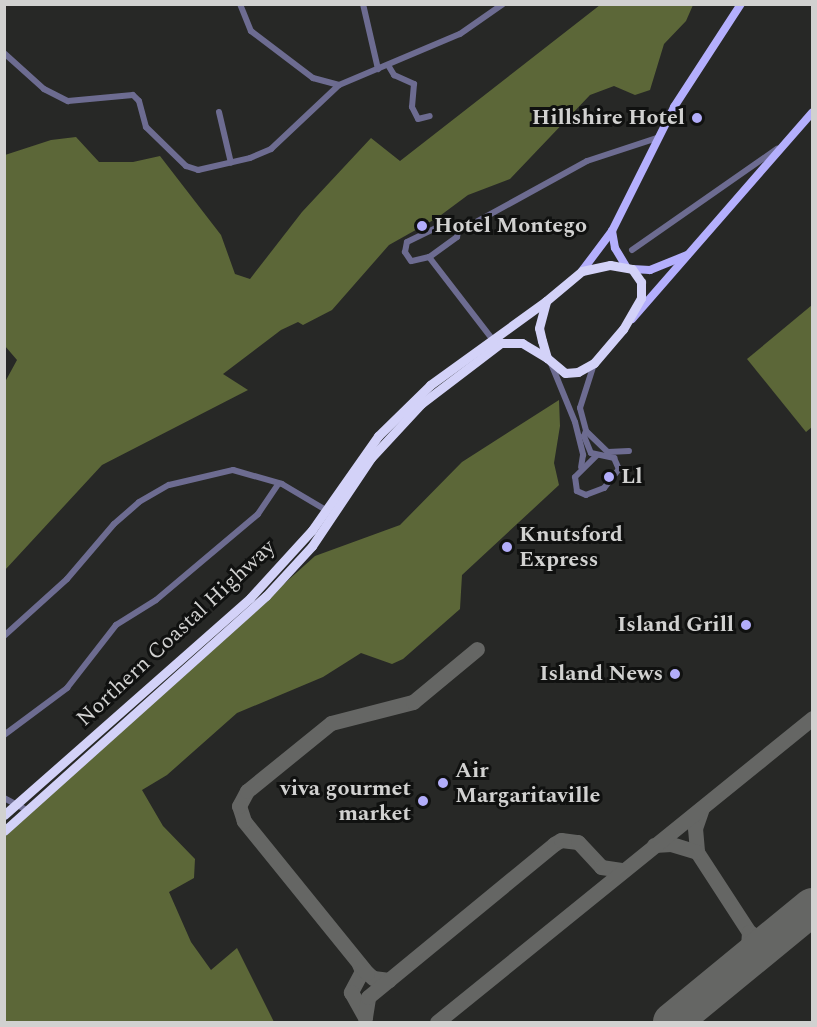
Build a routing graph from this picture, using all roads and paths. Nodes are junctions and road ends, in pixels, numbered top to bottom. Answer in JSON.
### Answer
{"nodes":[{"id":1,"x":240,"y":4,"type":"edge"},
{"id":2,"x":363,"y":4,"type":"edge"},
{"id":3,"x":503,"y":4,"type":"edge"},
{"id":4,"x":741,"y":4,"type":"edge"},
{"id":5,"x":4,"y":53,"type":"edge"},
{"id":6,"x":388,"y":65,"type":"junction"},
{"id":7,"x":378,"y":69,"type":"junction"},
{"id":8,"x":339,"y":85,"type":"junction"},
{"id":9,"x":219,"y":112,"type":"dead end"},
{"id":10,"x":813,"y":113,"type":"edge"},
{"id":11,"x":430,"y":116,"type":"dead end"},
{"id":12,"x":657,"y":138,"type":"junction"},
{"id":13,"x":788,"y":142,"type":"junction"},
{"id":14,"x":231,"y":163,"type":"junction"},
{"id":15,"x":612,"y":231,"type":"junction"},
{"id":16,"x":458,"y":232,"type":"junction"},
{"id":17,"x":632,"y":250,"type":"dead end"},
{"id":18,"x":691,"y":253,"type":"junction"},
{"id":19,"x":429,"y":256,"type":"junction"},
{"id":20,"x":629,"y":268,"type":"junction"},
{"id":21,"x":582,"y":271,"type":"junction"},
{"id":22,"x":546,"y":301,"type":"junction"},
{"id":23,"x":623,"y":329,"type":"junction"},
{"id":24,"x":493,"y":340,"type":"junction"},
{"id":25,"x":548,"y":360,"type":"junction"},
{"id":26,"x":594,"y":363,"type":"junction"},
{"id":27,"x":586,"y":431,"type":"junction"},
{"id":28,"x":629,"y":451,"type":"dead end"},
{"id":29,"x":596,"y":456,"type":"junction"},
{"id":30,"x":580,"y":467,"type":"junction"},
{"id":31,"x":279,"y":483,"type":"junction"},
{"id":32,"x":326,"y":510,"type":"junction"},
{"id":33,"x":4,"y":636,"type":"edge"},
{"id":34,"x":4,"y":735,"type":"edge"},
{"id":35,"x":4,"y":798,"type":"edge"},
{"id":36,"x":18,"y":803,"type":"junction"},
{"id":37,"x":27,"y":810,"type":"junction"},
{"id":38,"x":4,"y":815,"type":"edge"},
{"id":39,"x":4,"y":831,"type":"edge"}],
"edges":[{"from":1,"to":8,"type":"street"},
{"from":2,"to":7,"type":"street"},
{"from":3,"to":6,"type":"street"},
{"from":4,"to":12,"type":"main road"},
{"from":5,"to":14,"type":"street"},
{"from":6,"to":7,"type":"street"},
{"from":6,"to":11,"type":"street"},
{"from":7,"to":8,"type":"street"},
{"from":8,"to":14,"type":"street"},
{"from":9,"to":14,"type":"street"},
{"from":10,"to":13,"type":"main road"},
{"from":12,"to":15,"type":"main road"},
{"from":12,"to":16,"type":"street"},
{"from":13,"to":17,"type":"street"},
{"from":13,"to":18,"type":"main road"},
{"from":15,"to":20,"type":"main road"},
{"from":15,"to":21,"type":"main road"},
{"from":16,"to":19,"type":"street"},
{"from":16,"to":19,"type":"street"},
{"from":18,"to":20,"type":"main road"},
{"from":18,"to":23,"type":"main road"},
{"from":19,"to":24,"type":"street"},
{"from":20,"to":21,"type":"highway"},
{"from":20,"to":23,"type":"highway"},
{"from":21,"to":22,"type":"highway"},
{"from":22,"to":24,"type":"highway","name":"Northern Coastal Highway"},
{"from":22,"to":25,"type":"highway"},
{"from":23,"to":26,"type":"highway"},
{"from":24,"to":32,"type":"highway","name":"Northern Coastal Highway"},
{"from":25,"to":26,"type":"highway"},
{"from":25,"to":30,"type":"street"},
{"from":25,"to":37,"type":"highway","name":"Northern Coastal Highway"},
{"from":26,"to":27,"type":"street"},
{"from":27,"to":28,"type":"street"},
{"from":27,"to":29,"type":"street"},
{"from":29,"to":30,"type":"street"},
{"from":29,"to":30,"type":"street"},
{"from":31,"to":32,"type":"street"},
{"from":31,"to":33,"type":"street"},
{"from":31,"to":34,"type":"street"},
{"from":32,"to":36,"type":"highway","name":"Northern Coastal Highway"},
{"from":35,"to":36,"type":"street"},
{"from":36,"to":37,"type":"street"},
{"from":36,"to":38,"type":"highway","name":"Northern Coastal Highway"},
{"from":37,"to":39,"type":"highway","name":"Northern Coastal Highway"}]}
